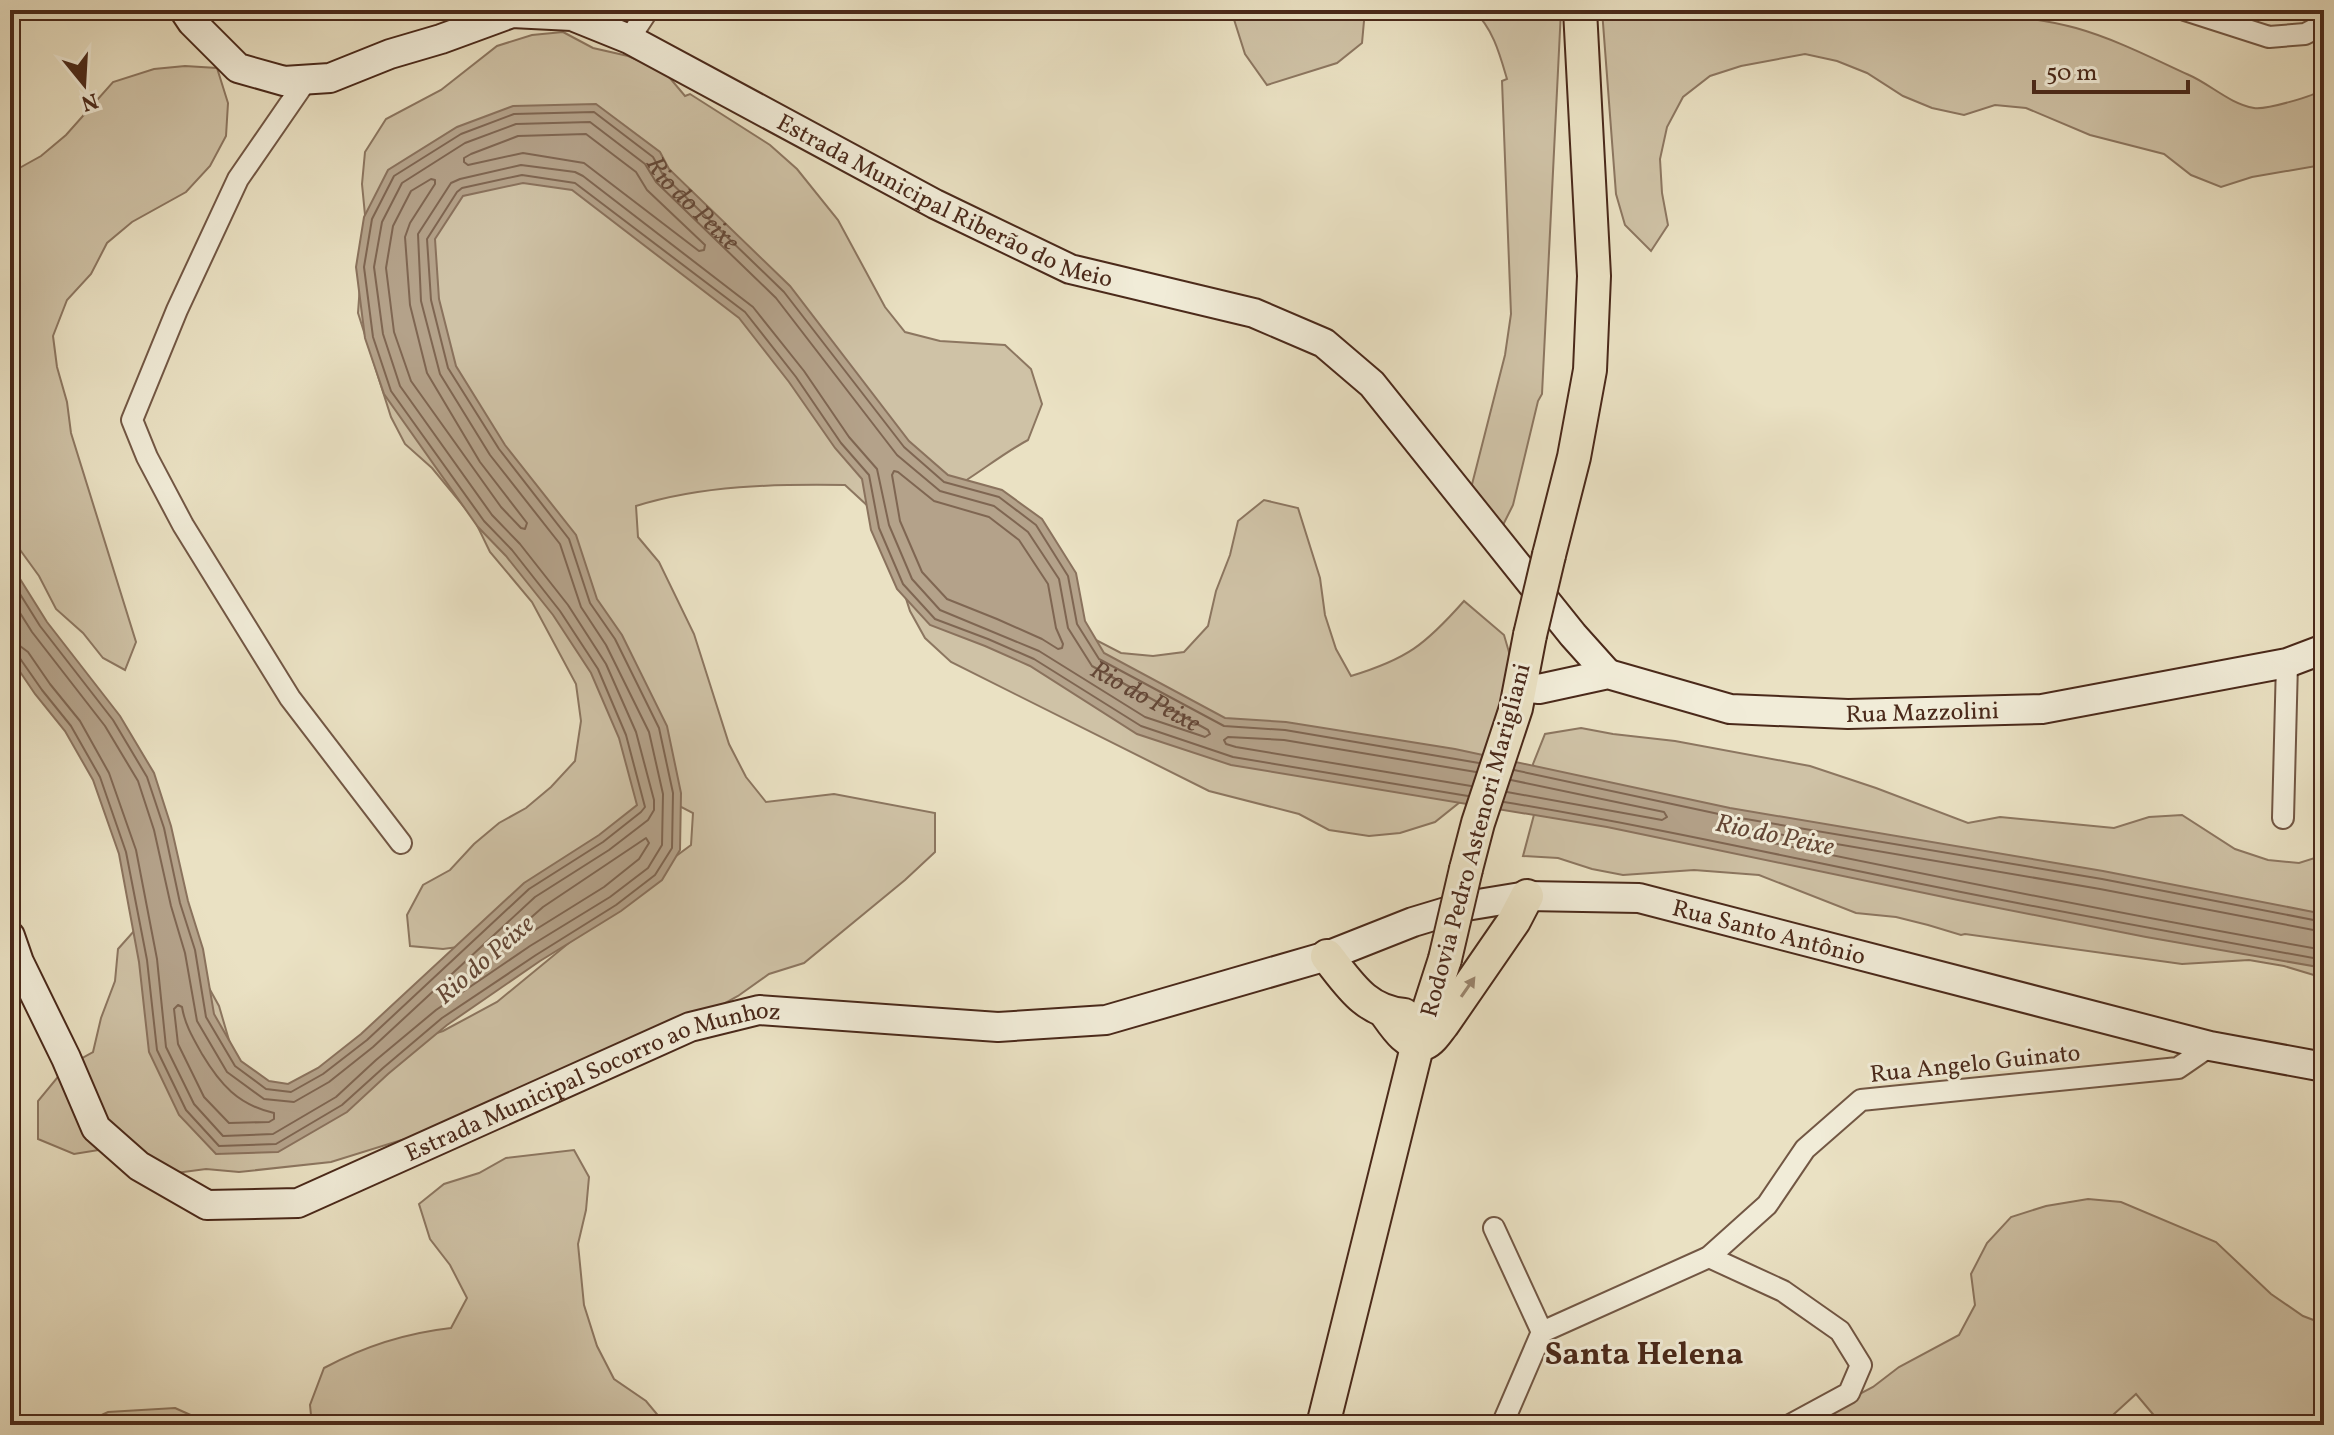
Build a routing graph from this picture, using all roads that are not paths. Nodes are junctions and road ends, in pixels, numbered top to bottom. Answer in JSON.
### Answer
{"nodes":[{"id":1,"x":648,"y":10,"type":"edge"},
{"id":2,"x":1580,"y":10,"type":"edge"},
{"id":3,"x":2185,"y":10,"type":"edge"},
{"id":4,"x":192,"y":14,"type":"edge"},
{"id":5,"x":2324,"y":24,"type":"edge"},
{"id":6,"x":629,"y":39,"type":"junction"},
{"id":7,"x":307,"y":79,"type":"junction"},
{"id":8,"x":2324,"y":649,"type":"edge"},
{"id":9,"x":2287,"y":663,"type":"junction"},
{"id":10,"x":1608,"y":674,"type":"junction"},
{"id":11,"x":1519,"y":698,"type":"junction"},
{"id":12,"x":2283,"y":818,"type":"dead end"},
{"id":13,"x":401,"y":843,"type":"dead end"},
{"id":14,"x":1527,"y":896,"type":"junction"},
{"id":15,"x":13,"y":954,"type":"edge"},
{"id":16,"x":1327,"y":956,"type":"junction"},
{"id":17,"x":1422,"y":1030,"type":"junction"},
{"id":18,"x":2210,"y":1046,"type":"junction"},
{"id":19,"x":2324,"y":1067,"type":"edge"},
{"id":20,"x":1494,"y":1228,"type":"dead end"},
{"id":21,"x":1709,"y":1257,"type":"junction"},
{"id":22,"x":1542,"y":1332,"type":"junction"},
{"id":23,"x":1323,"y":1425,"type":"edge"},
{"id":24,"x":1502,"y":1425,"type":"edge"},
{"id":25,"x":1790,"y":1425,"type":"edge"}],
"edges":[{"from":1,"to":6,"type":"street"},
{"from":2,"to":11,"type":"main road","name":"Rodovia Pedro Astenori Marigliani","bridge":true},
{"from":3,"to":5,"type":"street"},
{"from":4,"to":7,"type":"street","name":"Estrada Municipal Riberão do Meio"},
{"from":6,"to":7,"type":"street","name":"Estrada Municipal Riberão do Meio"},
{"from":6,"to":10,"type":"street","name":"Estrada Municipal Riberão do Meio"},
{"from":7,"to":13,"type":"street"},
{"from":8,"to":9,"type":"street","name":"Rua Mazzolini"},
{"from":9,"to":10,"type":"street","name":"Rua Mazzolini"},
{"from":9,"to":12,"type":"street"},
{"from":10,"to":11,"type":"street","name":"Rua Mazzolini"},
{"from":11,"to":17,"type":"main road","name":"Rodovia Pedro Astenori Marigliani","bridge":true},
{"from":14,"to":16,"type":"street","name":"Rua Santo Antônio"},
{"from":17,"to":14,"type":"main road","one_way":true},
{"from":14,"to":18,"type":"street","name":"Rua Santo Antônio"},
{"from":15,"to":16,"type":"street","name":"Estrada Municipal Socorro ao Munhoz"},
{"from":16,"to":17,"type":"main road"},
{"from":17,"to":23,"type":"main road","name":"Rodovia Pedro Astenori Marigliani"},
{"from":18,"to":19,"type":"street","name":"Rua Santo Antônio"},
{"from":18,"to":21,"type":"street","name":"Rua Angelo Guinato"},
{"from":20,"to":22,"type":"street"},
{"from":21,"to":22,"type":"street","name":"Rua Angelo Guinato"},
{"from":21,"to":25,"type":"street"},
{"from":22,"to":24,"type":"street"}]}
